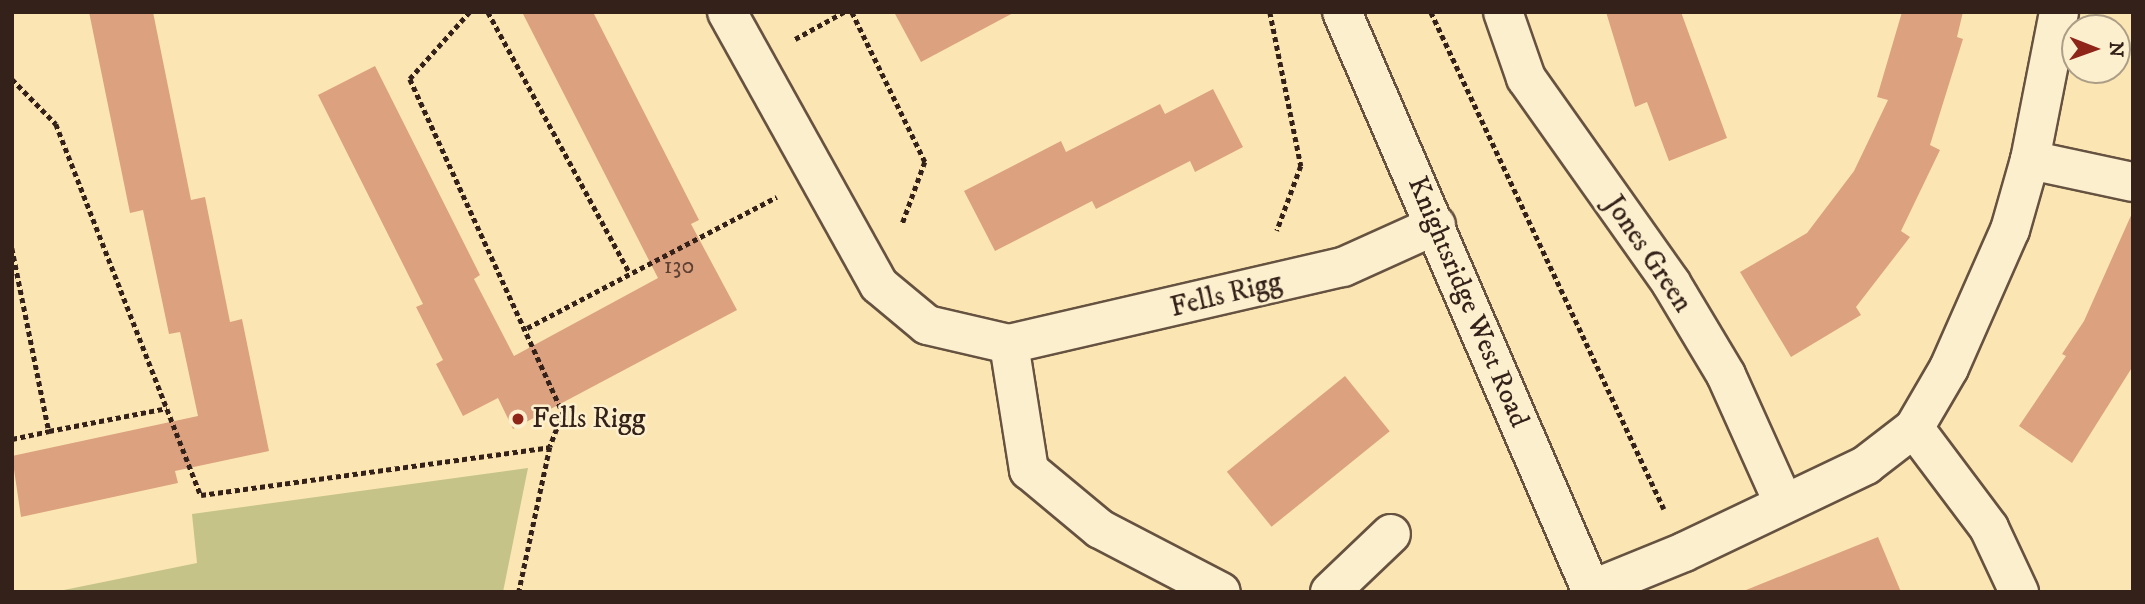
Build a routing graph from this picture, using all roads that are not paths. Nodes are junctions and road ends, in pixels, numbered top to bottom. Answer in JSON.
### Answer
{"nodes":[{"id":1,"x":727,"y":12,"type":"edge"},
{"id":2,"x":1342,"y":12,"type":"edge"},
{"id":3,"x":1503,"y":12,"type":"edge"},
{"id":4,"x":2059,"y":12,"type":"edge"},
{"id":5,"x":2030,"y":160,"type":"junction"},
{"id":6,"x":2133,"y":182,"type":"edge"},
{"id":7,"x":1436,"y":225,"type":"junction"},
{"id":8,"x":1009,"y":344,"type":"junction"},
{"id":9,"x":1914,"y":428,"type":"junction"},
{"id":10,"x":1784,"y":504,"type":"junction"},
{"id":11,"x":1391,"y":534,"type":"dead end"},
{"id":12,"x":1591,"y":591,"type":"edge"},
{"id":13,"x":1221,"y":592,"type":"edge"},
{"id":14,"x":1330,"y":592,"type":"edge"},
{"id":15,"x":2019,"y":592,"type":"edge"}],
"edges":[{"from":1,"to":8,"type":"street","name":"Fells Rigg"},
{"from":2,"to":7,"type":"street","name":"Knightsridge West Road"},
{"from":3,"to":10,"type":"street","name":"Jones Green"},
{"from":4,"to":5,"type":"street"},
{"from":5,"to":6,"type":"street"},
{"from":5,"to":9,"type":"street"},
{"from":7,"to":8,"type":"street","name":"Fells Rigg"},
{"from":7,"to":12,"type":"street","name":"Knightsridge West Road"},
{"from":8,"to":13,"type":"street"},
{"from":9,"to":10,"type":"street"},
{"from":9,"to":15,"type":"street"},
{"from":10,"to":12,"type":"street"},
{"from":11,"to":14,"type":"street"}]}
